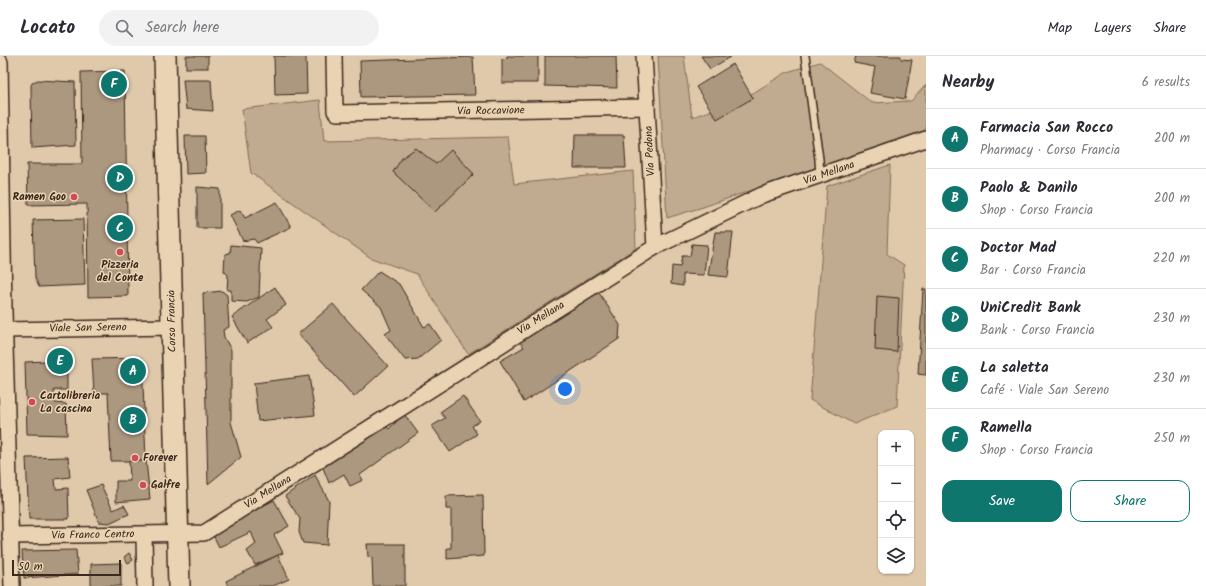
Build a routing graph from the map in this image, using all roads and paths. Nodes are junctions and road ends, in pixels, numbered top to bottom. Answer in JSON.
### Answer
{"nodes":[{"id":1,"x":165,"y":56,"type":"edge"},
{"id":2,"x":334,"y":56,"type":"edge"},
{"id":3,"x":644,"y":56,"type":"edge"},
{"id":4,"x":805,"y":56,"type":"edge"},
{"id":5,"x":0,"y":62,"type":"edge"},
{"id":6,"x":647,"y":107,"type":"junction"},
{"id":7,"x":926,"y":140,"type":"edge"},
{"id":8,"x":820,"y":176,"type":"junction"},
{"id":9,"x":2,"y":217,"type":"edge"},
{"id":10,"x":655,"y":247,"type":"junction"},
{"id":11,"x":172,"y":327,"type":"junction"},
{"id":12,"x":5,"y":330,"type":"junction"},
{"id":13,"x":4,"y":438,"type":"edge"},
{"id":14,"x":177,"y":534,"type":"junction"},
{"id":15,"x":144,"y":535,"type":"junction"},
{"id":16,"x":10,"y":536,"type":"junction"},
{"id":17,"x":181,"y":581,"type":"edge"},
{"id":18,"x":12,"y":586,"type":"edge"},
{"id":19,"x":144,"y":586,"type":"edge"}],
"edges":[{"from":1,"to":11,"type":"main road","name":"Corso Francia"},
{"from":2,"to":6,"type":"street","name":"Via Roccavione"},
{"from":3,"to":6,"type":"street","name":"Via Pedona"},
{"from":4,"to":8,"type":"lane"},
{"from":5,"to":9,"type":"street"},
{"from":6,"to":10,"type":"street","name":"Via Pedona"},
{"from":7,"to":8,"type":"street","name":"Via Mellana"},
{"from":8,"to":10,"type":"street","name":"Via Mellana"},
{"from":9,"to":12,"type":"street"},
{"from":10,"to":14,"type":"street","name":"Via Mellana"},
{"from":11,"to":12,"type":"street","name":"Viale San Sereno"},
{"from":11,"to":14,"type":"main road","name":"Corso Francia"},
{"from":12,"to":13,"type":"street"},
{"from":13,"to":16,"type":"street"},
{"from":14,"to":15,"type":"street","name":"Via Franco Centro"},
{"from":14,"to":17,"type":"main road","name":"Corso Francia"},
{"from":15,"to":16,"type":"street","name":"Via Franco Centro"},
{"from":15,"to":19,"type":"street"},
{"from":16,"to":18,"type":"street"}]}
